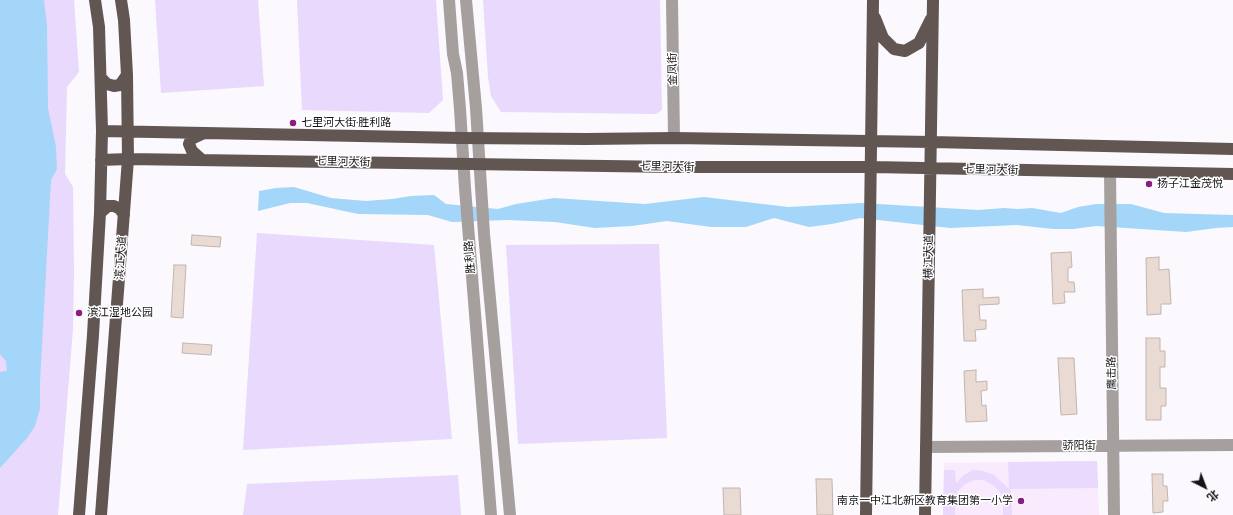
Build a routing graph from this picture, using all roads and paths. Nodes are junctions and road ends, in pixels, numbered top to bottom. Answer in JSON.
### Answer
{"nodes":[{"id":1,"x":95,"y":0,"type":"edge"},
{"id":2,"x":121,"y":0,"type":"edge"},
{"id":3,"x":449,"y":0,"type":"edge"},
{"id":4,"x":466,"y":0,"type":"edge"},
{"id":5,"x":672,"y":0,"type":"edge"},
{"id":6,"x":873,"y":0,"type":"edge"},
{"id":7,"x":933,"y":0,"type":"edge"},
{"id":8,"x":873,"y":14,"type":"junction"},
{"id":9,"x":933,"y":16,"type":"junction"},
{"id":10,"x":470,"y":53,"type":"junction"},
{"id":11,"x":453,"y":54,"type":"junction"},
{"id":12,"x":127,"y":75,"type":"junction"},
{"id":13,"x":101,"y":78,"type":"junction"},
{"id":14,"x":102,"y":131,"type":"junction"},
{"id":15,"x":128,"y":131,"type":"junction"},
{"id":16,"x":204,"y":133,"type":"junction"},
{"id":17,"x":478,"y":137,"type":"junction"},
{"id":18,"x":462,"y":138,"type":"junction"},
{"id":19,"x":674,"y":138,"type":"junction"},
{"id":20,"x":872,"y":142,"type":"junction"},
{"id":21,"x":932,"y":142,"type":"junction"},
{"id":22,"x":1233,"y":149,"type":"edge"},
{"id":23,"x":128,"y":159,"type":"junction"},
{"id":24,"x":101,"y":160,"type":"junction"},
{"id":25,"x":202,"y":160,"type":"junction"},
{"id":26,"x":463,"y":164,"type":"junction"},
{"id":27,"x":479,"y":164,"type":"junction"},
{"id":28,"x":872,"y":167,"type":"junction"},
{"id":29,"x":930,"y":169,"type":"junction"},
{"id":30,"x":1110,"y":172,"type":"junction"},
{"id":31,"x":1233,"y":174,"type":"edge"},
{"id":32,"x":100,"y":213,"type":"junction"},
{"id":33,"x":124,"y":215,"type":"junction"},
{"id":34,"x":1113,"y":445,"type":"junction"},
{"id":35,"x":1233,"y":445,"type":"edge"},
{"id":36,"x":926,"y":446,"type":"junction"},
{"id":37,"x":79,"y":515,"type":"edge"},
{"id":38,"x":101,"y":515,"type":"edge"},
{"id":39,"x":491,"y":515,"type":"edge"},
{"id":40,"x":510,"y":515,"type":"edge"},
{"id":41,"x":866,"y":515,"type":"edge"},
{"id":42,"x":925,"y":515,"type":"edge"},
{"id":43,"x":1114,"y":515,"type":"edge"}],
"edges":[{"from":1,"to":13,"type":"main road"},
{"from":2,"to":12,"type":"main road","name":"滨江大道"},
{"from":3,"to":11,"type":"street","name":"胜利路"},
{"from":4,"to":10,"type":"street","name":"胜利路"},
{"from":5,"to":19,"type":"street","name":"金凤街"},
{"from":6,"to":8,"type":"main road"},
{"from":7,"to":9,"type":"main road","name":"横江大道"},
{"from":8,"to":9,"type":"main road"},
{"from":8,"to":20,"type":"main road"},
{"from":9,"to":21,"type":"main road","name":"横江大道"},
{"from":10,"to":11,"type":"street"},
{"from":10,"to":17,"type":"street","name":"胜利路"},
{"from":11,"to":18,"type":"street","name":"胜利路"},
{"from":12,"to":13,"type":"main road"},
{"from":12,"to":15,"type":"main road","name":"滨江大道"},
{"from":13,"to":14,"type":"main road"},
{"from":14,"to":15,"type":"main road"},
{"from":14,"to":24,"type":"main road"},
{"from":15,"to":16,"type":"main road"},
{"from":15,"to":23,"type":"main road","name":"滨江大道"},
{"from":16,"to":18,"type":"main road"},
{"from":16,"to":25,"type":"main road"},
{"from":17,"to":18,"type":"main road"},
{"from":17,"to":19,"type":"main road"},
{"from":17,"to":27,"type":"street","name":"胜利路"},
{"from":18,"to":26,"type":"street","name":"胜利路"},
{"from":19,"to":20,"type":"main road"},
{"from":20,"to":21,"type":"main road"},
{"from":20,"to":28,"type":"main road"},
{"from":21,"to":22,"type":"main road"},
{"from":21,"to":29,"type":"main road","name":"横江大道"},
{"from":23,"to":24,"type":"main road","name":"七里河大街"},
{"from":23,"to":25,"type":"main road","name":"七里河大街"},
{"from":23,"to":33,"type":"main road","name":"滨江大道"},
{"from":24,"to":32,"type":"main road"},
{"from":25,"to":26,"type":"main road","name":"七里河大街"},
{"from":26,"to":27,"type":"main road","name":"七里河大街"},
{"from":26,"to":39,"type":"street","name":"胜利路"},
{"from":27,"to":28,"type":"main road","name":"七里河大街"},
{"from":27,"to":40,"type":"street","name":"胜利路"},
{"from":28,"to":29,"type":"main road","name":"七里河大街"},
{"from":28,"to":41,"type":"main road"},
{"from":29,"to":30,"type":"main road","name":"七里河大街"},
{"from":29,"to":36,"type":"main road","name":"横江大道"},
{"from":30,"to":31,"type":"main road","name":"七里河大街"},
{"from":30,"to":34,"type":"street","name":"鹰击路"},
{"from":32,"to":33,"type":"main road"},
{"from":32,"to":37,"type":"main road"},
{"from":33,"to":38,"type":"main road","name":"滨江大道"},
{"from":34,"to":35,"type":"street","name":"骄阳街"},
{"from":34,"to":36,"type":"street","name":"骄阳街"},
{"from":34,"to":43,"type":"street","name":"鹰击路"},
{"from":36,"to":42,"type":"main road","name":"横江大道"}]}
